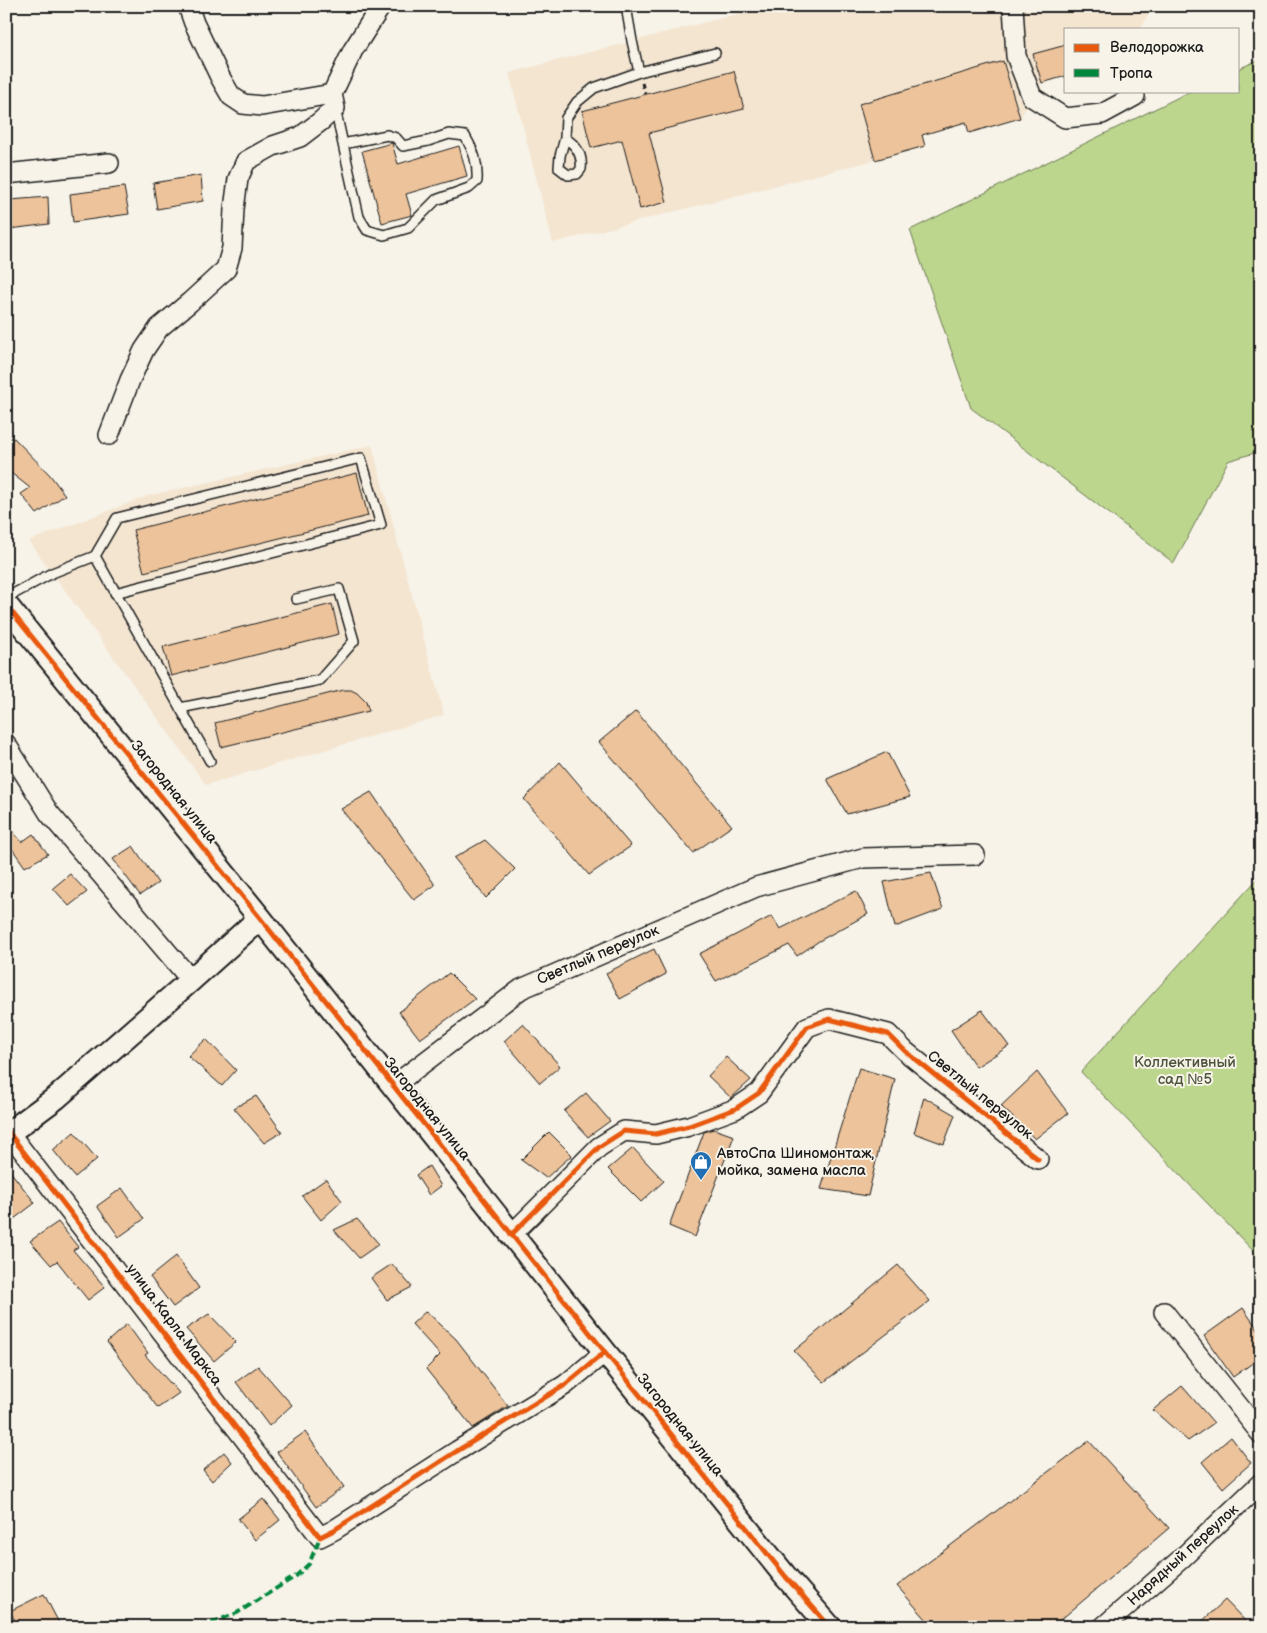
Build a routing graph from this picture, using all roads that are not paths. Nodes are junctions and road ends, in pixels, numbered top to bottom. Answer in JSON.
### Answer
{"nodes":[{"id":1,"x":188,"y":6,"type":"edge"},
{"id":2,"x":381,"y":6,"type":"edge"},
{"id":3,"x":626,"y":6,"type":"edge"},
{"id":4,"x":1012,"y":6,"type":"edge"},
{"id":5,"x":715,"y":53,"type":"dead end"},
{"id":6,"x":639,"y":72,"type":"junction"},
{"id":7,"x":1135,"y":96,"type":"dead end"},
{"id":8,"x":333,"y":101,"type":"junction"},
{"id":9,"x":565,"y":138,"type":"dead end"},
{"id":10,"x":343,"y":144,"type":"junction"},
{"id":11,"x":109,"y":163,"type":"dead end"},
{"id":12,"x":6,"y":174,"type":"edge"},
{"id":13,"x":109,"y":435,"type":"dead end"},
{"id":14,"x":94,"y":556,"type":"junction"},
{"id":15,"x":115,"y":593,"type":"junction"},
{"id":16,"x":6,"y":598,"type":"edge"},
{"id":17,"x":296,"y":598,"type":"dead end"},
{"id":18,"x":6,"y":605,"type":"edge"},
{"id":19,"x":180,"y":708,"type":"junction"},
{"id":20,"x":6,"y":744,"type":"edge"},
{"id":21,"x":210,"y":761,"type":"dead end"},
{"id":22,"x":975,"y":856,"type":"dead end"},
{"id":23,"x":260,"y":918,"type":"junction"},
{"id":24,"x":191,"y":980,"type":"junction"},
{"id":25,"x":393,"y":1086,"type":"junction"},
{"id":26,"x":7,"y":1131,"type":"edge"},
{"id":27,"x":1038,"y":1159,"type":"dead end"},
{"id":28,"x":511,"y":1234,"type":"junction"},
{"id":29,"x":1164,"y":1312,"type":"dead end"},
{"id":30,"x":605,"y":1352,"type":"junction"},
{"id":31,"x":1261,"y":1434,"type":"edge"},
{"id":32,"x":1261,"y":1483,"type":"edge"},
{"id":33,"x":830,"y":1627,"type":"edge"},
{"id":34,"x":1103,"y":1627,"type":"edge"}],
"edges":[{"from":1,"to":8,"type":"street"},
{"from":2,"to":8,"type":"street"},
{"from":3,"to":6,"type":"lane"},
{"from":4,"to":7,"type":"street"},
{"from":5,"to":6,"type":"lane"},
{"from":6,"to":9,"type":"lane"},
{"from":8,"to":10,"type":"lane"},
{"from":8,"to":13,"type":"street"},
{"from":10,"to":10,"type":"lane"},
{"from":11,"to":12,"type":"street"},
{"from":14,"to":15,"type":"lane"},
{"from":14,"to":15,"type":"lane"},
{"from":14,"to":16,"type":"lane"},
{"from":15,"to":19,"type":"lane"},
{"from":17,"to":19,"type":"lane"},
{"from":18,"to":23,"type":"street","name":"Загородная улица"},
{"from":19,"to":21,"type":"lane"},
{"from":20,"to":24,"type":"street"},
{"from":22,"to":25,"type":"street","name":"Светлый переулок"},
{"from":23,"to":24,"type":"street"},
{"from":23,"to":25,"type":"street","name":"Загородная улица"},
{"from":24,"to":26,"type":"street"},
{"from":25,"to":28,"type":"street","name":"Загородная улица"},
{"from":26,"to":30,"type":"street","name":"улица Карла Маркса"},
{"from":27,"to":28,"type":"street","name":"Светлый переулок"},
{"from":28,"to":30,"type":"street","name":"Загородная улица"},
{"from":29,"to":31,"type":"street"},
{"from":30,"to":33,"type":"street","name":"Загородная улица"},
{"from":32,"to":34,"type":"street","name":"Нарядный переулок"}]}
